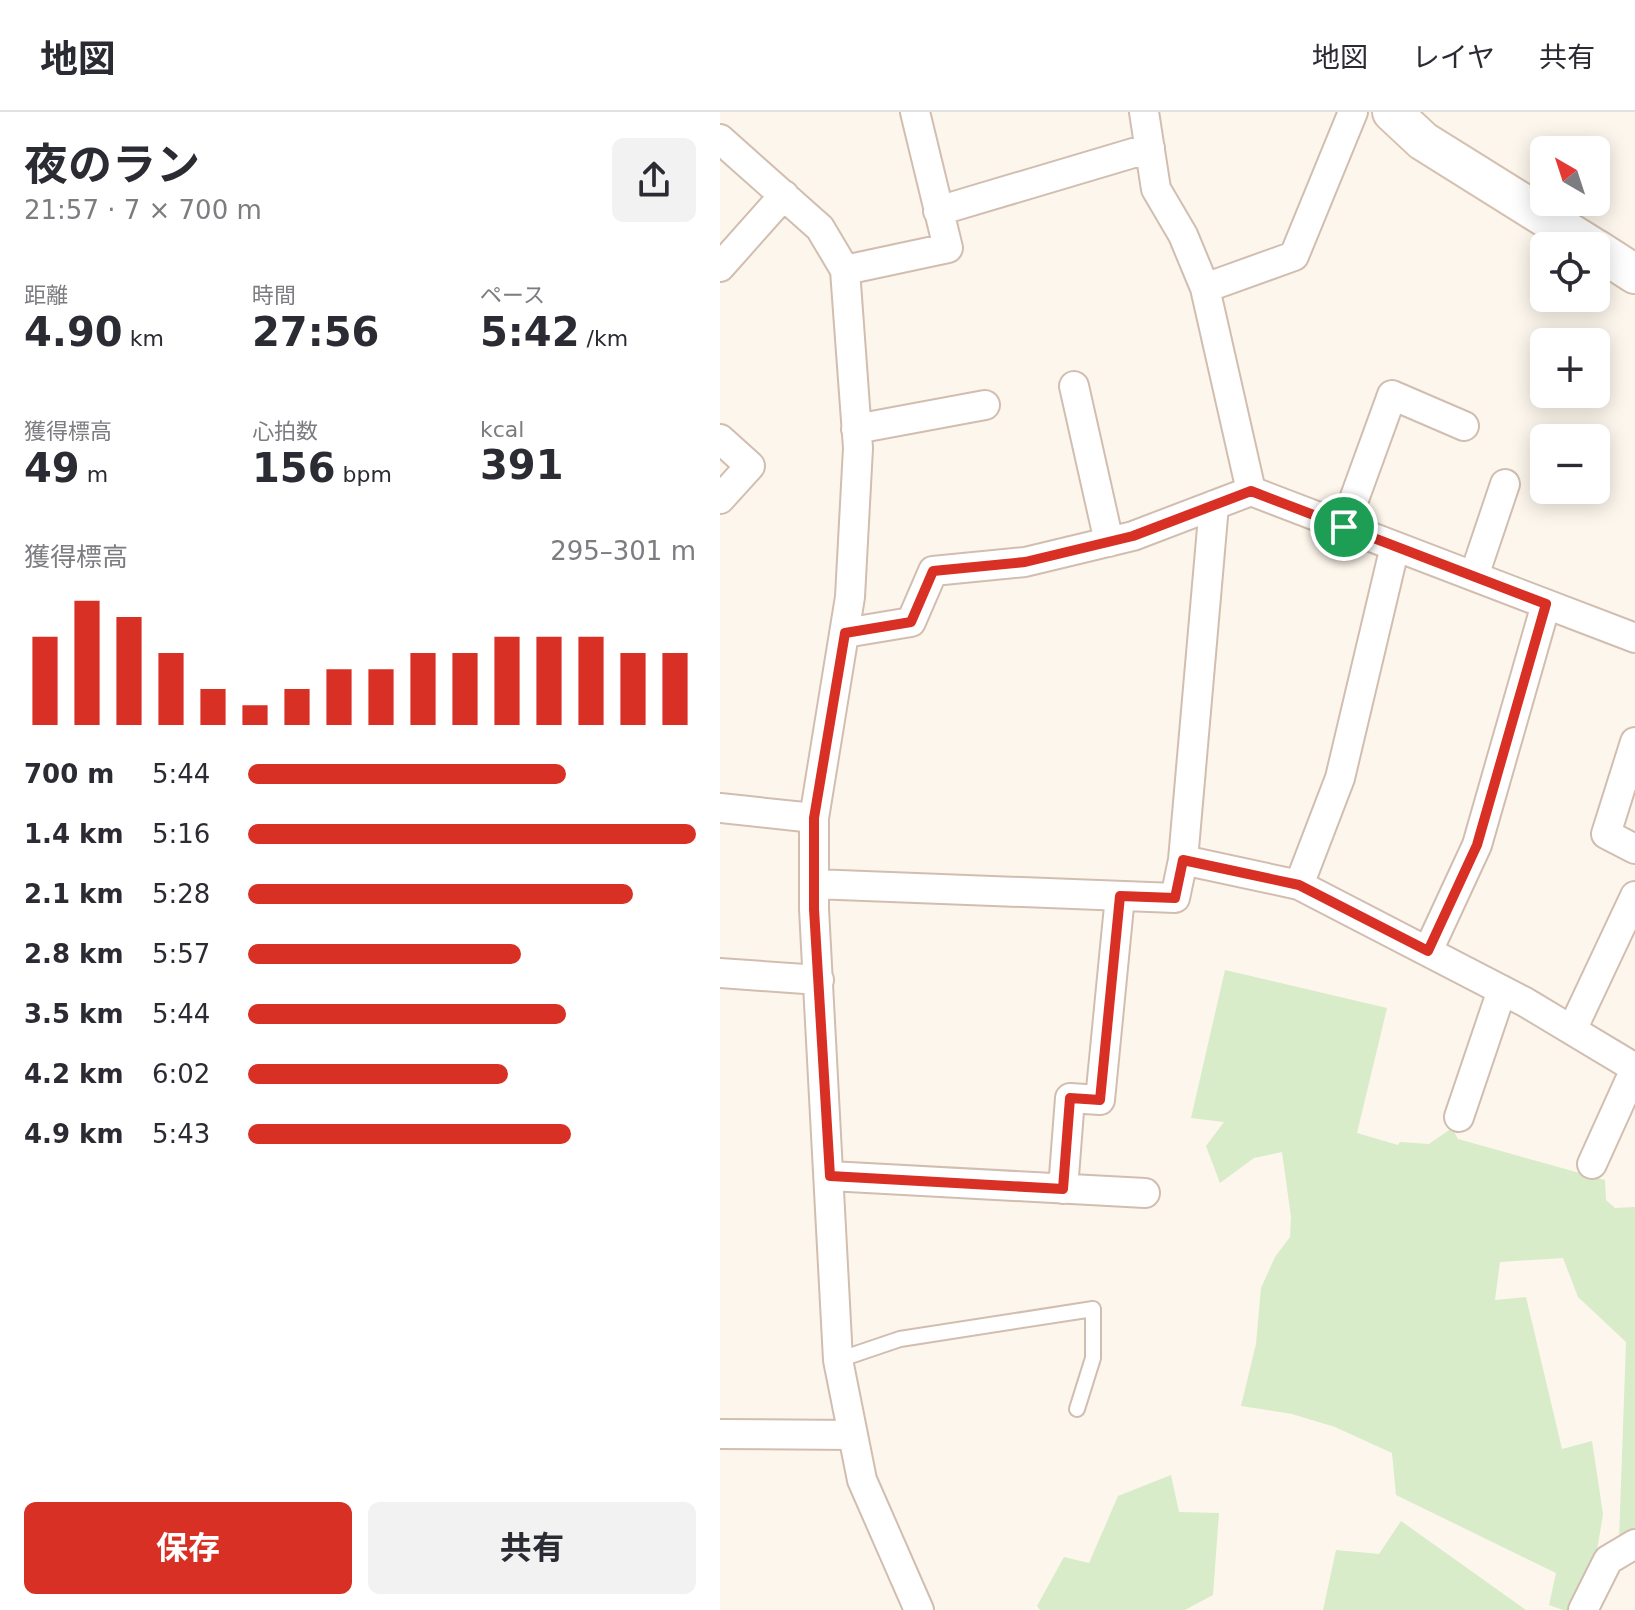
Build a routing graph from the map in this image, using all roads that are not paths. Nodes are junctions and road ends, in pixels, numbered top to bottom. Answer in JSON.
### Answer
{"nodes":[{"id":1,"x":915,"y":112,"type":"edge"},
{"id":2,"x":1144,"y":112,"type":"edge"},
{"id":3,"x":1353,"y":112,"type":"edge"},
{"id":4,"x":1392,"y":112,"type":"edge"},
{"id":5,"x":720,"y":139,"type":"edge"},
{"id":6,"x":1150,"y":148,"type":"junction"},
{"id":7,"x":784,"y":195,"type":"junction"},
{"id":8,"x":938,"y":211,"type":"junction"},
{"id":9,"x":1569,"y":232,"type":"edge"},
{"id":10,"x":1610,"y":258,"type":"edge"},
{"id":11,"x":720,"y":267,"type":"edge"},
{"id":12,"x":845,"y":270,"type":"junction"},
{"id":13,"x":1635,"y":274,"type":"edge"},
{"id":14,"x":1205,"y":288,"type":"junction"},
{"id":15,"x":1074,"y":386,"type":"dead end"},
{"id":16,"x":985,"y":405,"type":"dead end"},
{"id":17,"x":1464,"y":426,"type":"dead end"},
{"id":18,"x":856,"y":429,"type":"junction"},
{"id":19,"x":720,"y":439,"type":"edge"},
{"id":20,"x":1505,"y":484,"type":"dead end"},
{"id":21,"x":1251,"y":491,"type":"junction"},
{"id":22,"x":720,"y":499,"type":"edge"},
{"id":23,"x":1214,"y":505,"type":"junction"},
{"id":24,"x":1344,"y":527,"type":"junction"},
{"id":25,"x":1109,"y":542,"type":"junction"},
{"id":26,"x":1395,"y":546,"type":"junction"},
{"id":27,"x":1474,"y":576,"type":"junction"},
{"id":28,"x":1546,"y":604,"type":"junction"},
{"id":29,"x":845,"y":633,"type":"junction"},
{"id":30,"x":1635,"y":638,"type":"edge"},
{"id":31,"x":1635,"y":742,"type":"edge"},
{"id":32,"x":720,"y":808,"type":"edge"},
{"id":33,"x":814,"y":818,"type":"junction"},
{"id":34,"x":1635,"y":849,"type":"edge"},
{"id":35,"x":1183,"y":860,"type":"junction"},
{"id":36,"x":814,"y":884,"type":"junction"},
{"id":37,"x":1299,"y":885,"type":"junction"},
{"id":38,"x":1120,"y":896,"type":"junction"},
{"id":39,"x":1635,"y":896,"type":"edge"},
{"id":40,"x":1428,"y":951,"type":"junction"},
{"id":41,"x":720,"y":973,"type":"edge"},
{"id":42,"x":819,"y":980,"type":"junction"},
{"id":43,"x":1502,"y":990,"type":"junction"},
{"id":44,"x":1572,"y":1030,"type":"junction"},
{"id":45,"x":1635,"y":1068,"type":"edge"},
{"id":46,"x":1459,"y":1117,"type":"dead end"},
{"id":47,"x":1592,"y":1164,"type":"dead end"},
{"id":48,"x":830,"y":1176,"type":"junction"},
{"id":49,"x":1063,"y":1189,"type":"junction"},
{"id":50,"x":1145,"y":1193,"type":"dead end"},
{"id":51,"x":838,"y":1360,"type":"junction"},
{"id":52,"x":1077,"y":1409,"type":"dead end"},
{"id":53,"x":720,"y":1434,"type":"edge"},
{"id":54,"x":853,"y":1435,"type":"junction"},
{"id":55,"x":1635,"y":1544,"type":"edge"},
{"id":56,"x":919,"y":1610,"type":"edge"},
{"id":57,"x":1583,"y":1610,"type":"edge"}],
"edges":[{"from":1,"to":8,"type":"street"},
{"from":2,"to":6,"type":"street"},
{"from":3,"to":14,"type":"street"},
{"from":4,"to":9,"type":"main road"},
{"from":5,"to":7,"type":"street"},
{"from":6,"to":8,"type":"street"},
{"from":6,"to":14,"type":"street"},
{"from":7,"to":11,"type":"street"},
{"from":7,"to":12,"type":"street"},
{"from":8,"to":12,"type":"street"},
{"from":10,"to":13,"type":"main road"},
{"from":12,"to":18,"type":"street"},
{"from":14,"to":21,"type":"street"},
{"from":15,"to":25,"type":"street"},
{"from":16,"to":18,"type":"street"},
{"from":17,"to":24,"type":"street"},
{"from":18,"to":29,"type":"street"},
{"from":19,"to":22,"type":"street"},
{"from":20,"to":27,"type":"street"},
{"from":21,"to":23,"type":"street"},
{"from":21,"to":24,"type":"street"},
{"from":23,"to":25,"type":"street"},
{"from":23,"to":35,"type":"street"},
{"from":24,"to":26,"type":"street"},
{"from":25,"to":29,"type":"street"},
{"from":26,"to":27,"type":"street"},
{"from":26,"to":37,"type":"street"},
{"from":27,"to":28,"type":"street"},
{"from":28,"to":30,"type":"street"},
{"from":28,"to":40,"type":"street"},
{"from":29,"to":33,"type":"street"},
{"from":31,"to":34,"type":"street"},
{"from":32,"to":33,"type":"street"},
{"from":33,"to":36,"type":"street"},
{"from":35,"to":37,"type":"street"},
{"from":35,"to":38,"type":"street"},
{"from":36,"to":38,"type":"street"},
{"from":36,"to":42,"type":"street"},
{"from":37,"to":40,"type":"street"},
{"from":38,"to":49,"type":"street"},
{"from":39,"to":44,"type":"street"},
{"from":40,"to":43,"type":"street"},
{"from":41,"to":42,"type":"street"},
{"from":42,"to":48,"type":"street"},
{"from":43,"to":44,"type":"street"},
{"from":43,"to":46,"type":"street"},
{"from":44,"to":45,"type":"street"},
{"from":45,"to":47,"type":"street"},
{"from":48,"to":49,"type":"street"},
{"from":48,"to":51,"type":"street"},
{"from":49,"to":50,"type":"street"},
{"from":51,"to":52,"type":"lane"},
{"from":51,"to":54,"type":"street"},
{"from":53,"to":54,"type":"street"},
{"from":54,"to":56,"type":"street"},
{"from":55,"to":57,"type":"street"}]}
